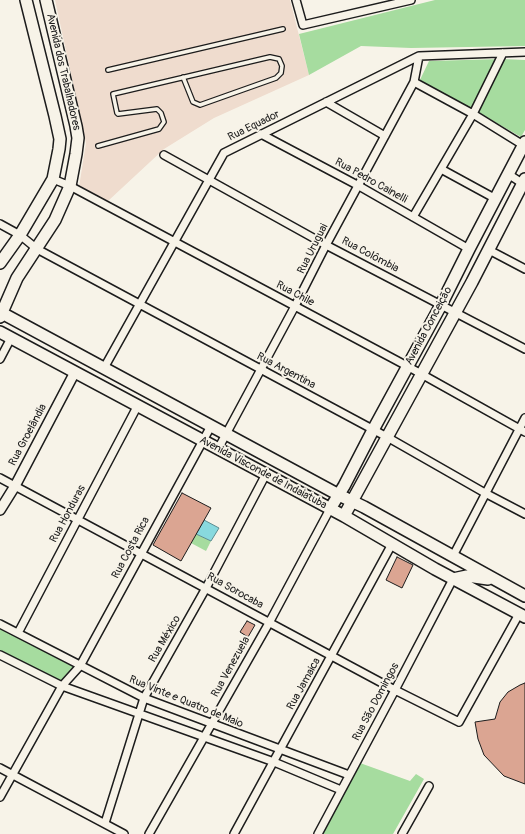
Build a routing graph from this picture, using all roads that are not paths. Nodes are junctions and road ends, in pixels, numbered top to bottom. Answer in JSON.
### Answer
{"nodes":[{"id":1,"x":26,"y":0,"type":"edge"},
{"id":2,"x":46,"y":0,"type":"edge"},
{"id":3,"x":296,"y":0,"type":"edge"},
{"id":4,"x":411,"y":0,"type":"edge"},
{"id":5,"x":283,"y":29,"type":"dead end"},
{"id":6,"x":502,"y":52,"type":"junction"},
{"id":7,"x":525,"y":52,"type":"edge"},
{"id":8,"x":419,"y":56,"type":"junction"},
{"id":9,"x":108,"y":70,"type":"dead end"},
{"id":10,"x":183,"y":78,"type":"junction"},
{"id":11,"x":414,"y":82,"type":"junction"},
{"id":12,"x":326,"y":102,"type":"junction"},
{"id":13,"x":473,"y":114,"type":"junction"},
{"id":14,"x":261,"y":134,"type":"junction"},
{"id":15,"x":385,"y":136,"type":"junction"},
{"id":16,"x":524,"y":143,"type":"edge"},
{"id":17,"x":98,"y":146,"type":"dead end"},
{"id":18,"x":164,"y":155,"type":"dead end"},
{"id":19,"x":441,"y":169,"type":"junction"},
{"id":20,"x":508,"y":174,"type":"junction"},
{"id":21,"x":53,"y":179,"type":"junction"},
{"id":22,"x":209,"y":180,"type":"junction"},
{"id":23,"x":524,"y":182,"type":"edge"},
{"id":24,"x":70,"y":186,"type":"junction"},
{"id":25,"x":359,"y":186,"type":"junction"},
{"id":26,"x":496,"y":199,"type":"junction"},
{"id":27,"x":413,"y":217,"type":"junction"},
{"id":28,"x":0,"y":224,"type":"edge"},
{"id":29,"x":20,"y":235,"type":"junction"},
{"id":30,"x":175,"y":242,"type":"junction"},
{"id":31,"x":326,"y":245,"type":"junction"},
{"id":32,"x":37,"y":249,"type":"junction"},
{"id":33,"x":469,"y":249,"type":"junction"},
{"id":34,"x":489,"y":250,"type":"junction"},
{"id":35,"x":0,"y":263,"type":"edge"},
{"id":36,"x":525,"y":269,"type":"edge"},
{"id":37,"x":140,"y":305,"type":"junction"},
{"id":38,"x":295,"y":306,"type":"junction"},
{"id":39,"x":441,"y":306,"type":"junction"},
{"id":40,"x":455,"y":312,"type":"junction"},
{"id":41,"x":1,"y":314,"type":"edge"},
{"id":42,"x":0,"y":332,"type":"edge"},
{"id":43,"x":12,"y":338,"type":"junction"},
{"id":44,"x":525,"y":349,"type":"edge"},
{"id":45,"x":0,"y":359,"type":"edge"},
{"id":46,"x":407,"y":366,"type":"junction"},
{"id":47,"x":104,"y":368,"type":"junction"},
{"id":48,"x":261,"y":370,"type":"junction"},
{"id":49,"x":75,"y":372,"type":"junction"},
{"id":50,"x":421,"y":374,"type":"junction"},
{"id":51,"x":138,"y":405,"type":"junction"},
{"id":52,"x":525,"y":418,"type":"edge"},
{"id":53,"x":211,"y":426,"type":"junction"},
{"id":54,"x":373,"y":430,"type":"junction"},
{"id":55,"x":522,"y":430,"type":"edge"},
{"id":56,"x":226,"y":434,"type":"junction"},
{"id":57,"x":387,"y":437,"type":"junction"},
{"id":58,"x":202,"y":440,"type":"junction"},
{"id":59,"x":218,"y":448,"type":"junction"},
{"id":60,"x":266,"y":474,"type":"junction"},
{"id":61,"x":0,"y":478,"type":"edge"},
{"id":62,"x":15,"y":486,"type":"junction"},
{"id":63,"x":485,"y":493,"type":"junction"},
{"id":64,"x":339,"y":495,"type":"junction"},
{"id":65,"x":352,"y":501,"type":"junction"},
{"id":66,"x":330,"y":509,"type":"junction"},
{"id":67,"x":0,"y":510,"type":"edge"},
{"id":68,"x":525,"y":514,"type":"edge"},
{"id":69,"x":344,"y":516,"type":"junction"},
{"id":70,"x":78,"y":519,"type":"junction"},
{"id":71,"x":392,"y":544,"type":"junction"},
{"id":72,"x":142,"y":553,"type":"junction"},
{"id":73,"x":453,"y":556,"type":"junction"},
{"id":74,"x":453,"y":579,"type":"junction"},
{"id":75,"x":494,"y":580,"type":"junction"},
{"id":76,"x":206,"y":588,"type":"junction"},
{"id":77,"x":525,"y":596,"type":"edge"},
{"id":78,"x":522,"y":615,"type":"edge"},
{"id":79,"x":269,"y":622,"type":"junction"},
{"id":80,"x":0,"y":624,"type":"edge"},
{"id":81,"x":18,"y":633,"type":"junction"},
{"id":82,"x":0,"y":655,"type":"edge"},
{"id":83,"x":332,"y":656,"type":"junction"},
{"id":84,"x":80,"y":666,"type":"junction"},
{"id":85,"x":62,"y":686,"type":"junction"},
{"id":86,"x":396,"y":690,"type":"junction"},
{"id":87,"x":144,"y":698,"type":"junction"},
{"id":88,"x":139,"y":713,"type":"junction"},
{"id":89,"x":211,"y":725,"type":"junction"},
{"id":90,"x":204,"y":736,"type":"junction"},
{"id":91,"x":280,"y":750,"type":"junction"},
{"id":92,"x":274,"y":762,"type":"junction"},
{"id":93,"x":0,"y":768,"type":"edge"},
{"id":94,"x":12,"y":775,"type":"junction"},
{"id":95,"x":349,"y":776,"type":"junction"},
{"id":96,"x":429,"y":786,"type":"dead end"},
{"id":97,"x":341,"y":790,"type":"junction"},
{"id":98,"x":0,"y":797,"type":"edge"},
{"id":99,"x":104,"y":823,"type":"junction"},
{"id":100,"x":124,"y":834,"type":"edge"},
{"id":101,"x":149,"y":834,"type":"edge"},
{"id":102,"x":234,"y":834,"type":"edge"},
{"id":103,"x":318,"y":834,"type":"edge"},
{"id":104,"x":402,"y":834,"type":"edge"}],
"edges":[{"from":1,"to":21,"type":"main road","name":"Avenida dos Trabalhadores"},
{"from":2,"to":24,"type":"main road","name":"Avenida dos Trabalhadores"},
{"from":3,"to":4,"type":"street"},
{"from":5,"to":9,"type":"lane"},
{"from":6,"to":7,"type":"street","name":"Rua Equador"},
{"from":6,"to":8,"type":"street","name":"Rua Equador"},
{"from":6,"to":13,"type":"street"},
{"from":8,"to":11,"type":"street","name":"Rua Uruguai"},
{"from":8,"to":12,"type":"street","name":"Rua Equador"},
{"from":10,"to":10,"type":"lane"},
{"from":10,"to":17,"type":"lane"},
{"from":11,"to":13,"type":"street"},
{"from":11,"to":15,"type":"street","name":"Rua Uruguai"},
{"from":12,"to":14,"type":"street","name":"Rua Equador"},
{"from":12,"to":15,"type":"street"},
{"from":13,"to":16,"type":"street"},
{"from":13,"to":19,"type":"street"},
{"from":14,"to":22,"type":"street","name":"Rua Equador"},
{"from":14,"to":25,"type":"street","name":"Rua Pedro Cainelli"},
{"from":15,"to":25,"type":"street","name":"Rua Uruguai"},
{"from":16,"to":20,"type":"main road","name":"Avenida Conceição"},
{"from":18,"to":22,"type":"street","name":"Rua Colômbia"},
{"from":19,"to":26,"type":"street"},
{"from":19,"to":27,"type":"street"},
{"from":20,"to":23,"type":"street"},
{"from":20,"to":26,"type":"main road","name":"Avenida Conceição"},
{"from":21,"to":24,"type":"street","name":"Rua Chile"},
{"from":21,"to":29,"type":"main road","name":"Avenida dos Trabalhadores"},
{"from":22,"to":30,"type":"street","name":"Rua Equador"},
{"from":22,"to":31,"type":"street","name":"Rua Colômbia"},
{"from":23,"to":34,"type":"main road","name":"Avenida Conceição"},
{"from":24,"to":30,"type":"street","name":"Rua Chile"},
{"from":24,"to":32,"type":"main road","name":"Avenida dos Trabalhadores"},
{"from":25,"to":27,"type":"street","name":"Rua Pedro Cainelli"},
{"from":25,"to":31,"type":"street","name":"Rua Uruguai"},
{"from":26,"to":33,"type":"main road","name":"Avenida Conceição"},
{"from":27,"to":33,"type":"street","name":"Rua Pedro Cainelli"},
{"from":28,"to":29,"type":"street","name":"Rua Argentina"},
{"from":29,"to":32,"type":"street","name":"Rua Argentina"},
{"from":29,"to":35,"type":"main road","name":"Avenida dos Trabalhadores"},
{"from":30,"to":37,"type":"street","name":"Rua Equador"},
{"from":30,"to":38,"type":"street","name":"Rua Chile"},
{"from":31,"to":38,"type":"street","name":"Rua Uruguai"},
{"from":31,"to":39,"type":"street","name":"Rua Colômbia"},
{"from":32,"to":37,"type":"street","name":"Rua Argentina"},
{"from":32,"to":41,"type":"main road","name":"Avenida dos Trabalhadores"},
{"from":33,"to":39,"type":"main road","name":"Avenida Conceição"},
{"from":34,"to":36,"type":"street"},
{"from":34,"to":40,"type":"main road","name":"Avenida Conceição"},
{"from":37,"to":47,"type":"street","name":"Rua Equador"},
{"from":37,"to":48,"type":"street","name":"Rua Argentina"},
{"from":38,"to":46,"type":"street","name":"Rua Chile"},
{"from":38,"to":48,"type":"street","name":"Rua Uruguai"},
{"from":39,"to":40,"type":"street","name":"Rua Colômbia"},
{"from":39,"to":46,"type":"main road","name":"Avenida Conceição"},
{"from":40,"to":44,"type":"street","name":"Rua Colômbia"},
{"from":40,"to":50,"type":"main road","name":"Avenida Conceição"},
{"from":41,"to":47,"type":"main road","name":"Avenida Visconde de Indaiatuba"},
{"from":42,"to":43,"type":"main road","name":"Avenida Visconde de Indaiatuba"},
{"from":43,"to":45,"type":"street"},
{"from":43,"to":49,"type":"main road","name":"Avenida Visconde de Indaiatuba"},
{"from":46,"to":50,"type":"street","name":"Rua Chile"},
{"from":46,"to":54,"type":"main road","name":"Avenida Conceição"},
{"from":47,"to":53,"type":"main road","name":"Avenida Visconde de Indaiatuba"},
{"from":48,"to":54,"type":"street","name":"Rua Argentina"},
{"from":48,"to":56,"type":"street","name":"Rua Uruguai"},
{"from":49,"to":51,"type":"main road","name":"Avenida Visconde de Indaiatuba"},
{"from":49,"to":62,"type":"street","name":"Rua Groelândia"},
{"from":50,"to":55,"type":"street","name":"Rua Chile"},
{"from":50,"to":57,"type":"main road","name":"Avenida Conceição"},
{"from":51,"to":58,"type":"main road","name":"Avenida Visconde de Indaiatuba"},
{"from":51,"to":70,"type":"street","name":"Rua Honduras"},
{"from":52,"to":55,"type":"street"},
{"from":53,"to":56,"type":"main road","name":"Avenida Visconde de Indaiatuba"},
{"from":53,"to":58,"type":"street","name":"Rua Costa Rica"},
{"from":54,"to":57,"type":"street","name":"Rua Argentina"},
{"from":54,"to":64,"type":"main road","name":"Avenida Conceição"},
{"from":55,"to":63,"type":"street"},
{"from":56,"to":59,"type":"street","name":"Rua Uruguai"},
{"from":56,"to":64,"type":"main road","name":"Avenida Visconde de Indaiatuba"},
{"from":57,"to":63,"type":"street","name":"Rua Argentina"},
{"from":57,"to":65,"type":"main road","name":"Avenida Conceição"},
{"from":58,"to":59,"type":"main road","name":"Avenida Visconde de Indaiatuba"},
{"from":58,"to":72,"type":"street","name":"Rua Costa Rica"},
{"from":59,"to":60,"type":"main road","name":"Avenida Visconde de Indaiatuba"},
{"from":60,"to":66,"type":"main road","name":"Avenida Visconde de Indaiatuba"},
{"from":60,"to":76,"type":"street","name":"Rua México"},
{"from":61,"to":62,"type":"street","name":"Rua Sorocaba"},
{"from":62,"to":67,"type":"street","name":"Rua Groelândia"},
{"from":62,"to":70,"type":"street","name":"Rua Sorocaba"},
{"from":63,"to":68,"type":"street","name":"Rua Argentina"},
{"from":63,"to":73,"type":"street"},
{"from":64,"to":65,"type":"main road","name":"Avenida Visconde de Indaiatuba"},
{"from":64,"to":66,"type":"main road","name":"Avenida Conceição"},
{"from":65,"to":69,"type":"main road","name":"Avenida Conceição"},
{"from":65,"to":73,"type":"main road","name":"Avenida Visconde de Indaiatuba"},
{"from":66,"to":69,"type":"main road","name":"Avenida Visconde de Indaiatuba"},
{"from":66,"to":79,"type":"street","name":"Rua Venezuela"},
{"from":69,"to":71,"type":"main road","name":"Avenida Visconde de Indaiatuba"},
{"from":70,"to":72,"type":"street","name":"Rua Sorocaba"},
{"from":70,"to":81,"type":"street","name":"Rua Honduras"},
{"from":71,"to":74,"type":"main road","name":"Avenida Visconde de Indaiatuba"},
{"from":71,"to":83,"type":"street","name":"Rua Jamaica"},
{"from":72,"to":76,"type":"street","name":"Rua Sorocaba"},
{"from":72,"to":84,"type":"street","name":"Rua Costa Rica"},
{"from":73,"to":75,"type":"main road","name":"Avenida Visconde de Indaiatuba"},
{"from":74,"to":75,"type":"main road"},
{"from":74,"to":78,"type":"main road","name":"Avenida Visconde de Indaiatuba"},
{"from":74,"to":86,"type":"street","name":"Rua São Domingos"},
{"from":75,"to":77,"type":"main road","name":"Avenida Visconde de Indaiatuba"},
{"from":76,"to":79,"type":"street","name":"Rua Sorocaba"},
{"from":76,"to":87,"type":"street","name":"Rua México"},
{"from":78,"to":86,"type":"street","name":"Rua Sorocaba"},
{"from":79,"to":83,"type":"street","name":"Rua Sorocaba"},
{"from":79,"to":89,"type":"street","name":"Rua Venezuela"},
{"from":80,"to":81,"type":"street","name":"Rua Vinte e Quatro de Maio"},
{"from":81,"to":84,"type":"street","name":"Rua Vinte e Quatro de Maio"},
{"from":82,"to":85,"type":"street"},
{"from":83,"to":86,"type":"street","name":"Rua Sorocaba"},
{"from":83,"to":91,"type":"street","name":"Rua Jamaica"},
{"from":84,"to":85,"type":"street","name":"Rua Costa Rica"},
{"from":84,"to":87,"type":"street","name":"Rua Vinte e Quatro de Maio"},
{"from":85,"to":88,"type":"street"},
{"from":85,"to":94,"type":"street","name":"Rua Costa Rica"},
{"from":86,"to":95,"type":"street","name":"Rua São Domingos"},
{"from":87,"to":88,"type":"street","name":"Rua México"},
{"from":87,"to":89,"type":"street","name":"Rua Vinte e Quatro de Maio"},
{"from":88,"to":90,"type":"street"},
{"from":88,"to":99,"type":"street","name":"Rua México"},
{"from":89,"to":90,"type":"street","name":"Rua Venezuela"},
{"from":89,"to":91,"type":"street","name":"Rua Vinte e Quatro de Maio"},
{"from":90,"to":92,"type":"street"},
{"from":90,"to":101,"type":"street","name":"Rua Venezuela"},
{"from":91,"to":92,"type":"street","name":"Rua Jamaica"},
{"from":91,"to":95,"type":"street","name":"Rua Vinte e Quatro de Maio"},
{"from":92,"to":97,"type":"street"},
{"from":92,"to":102,"type":"street","name":"Rua Jamaica"},
{"from":93,"to":94,"type":"street"},
{"from":94,"to":98,"type":"street","name":"Rua Costa Rica"},
{"from":94,"to":99,"type":"street"},
{"from":95,"to":97,"type":"street","name":"Rua São Domingos"},
{"from":96,"to":104,"type":"street"},
{"from":97,"to":103,"type":"street","name":"Rua São Domingos"},
{"from":99,"to":100,"type":"street"}]}
